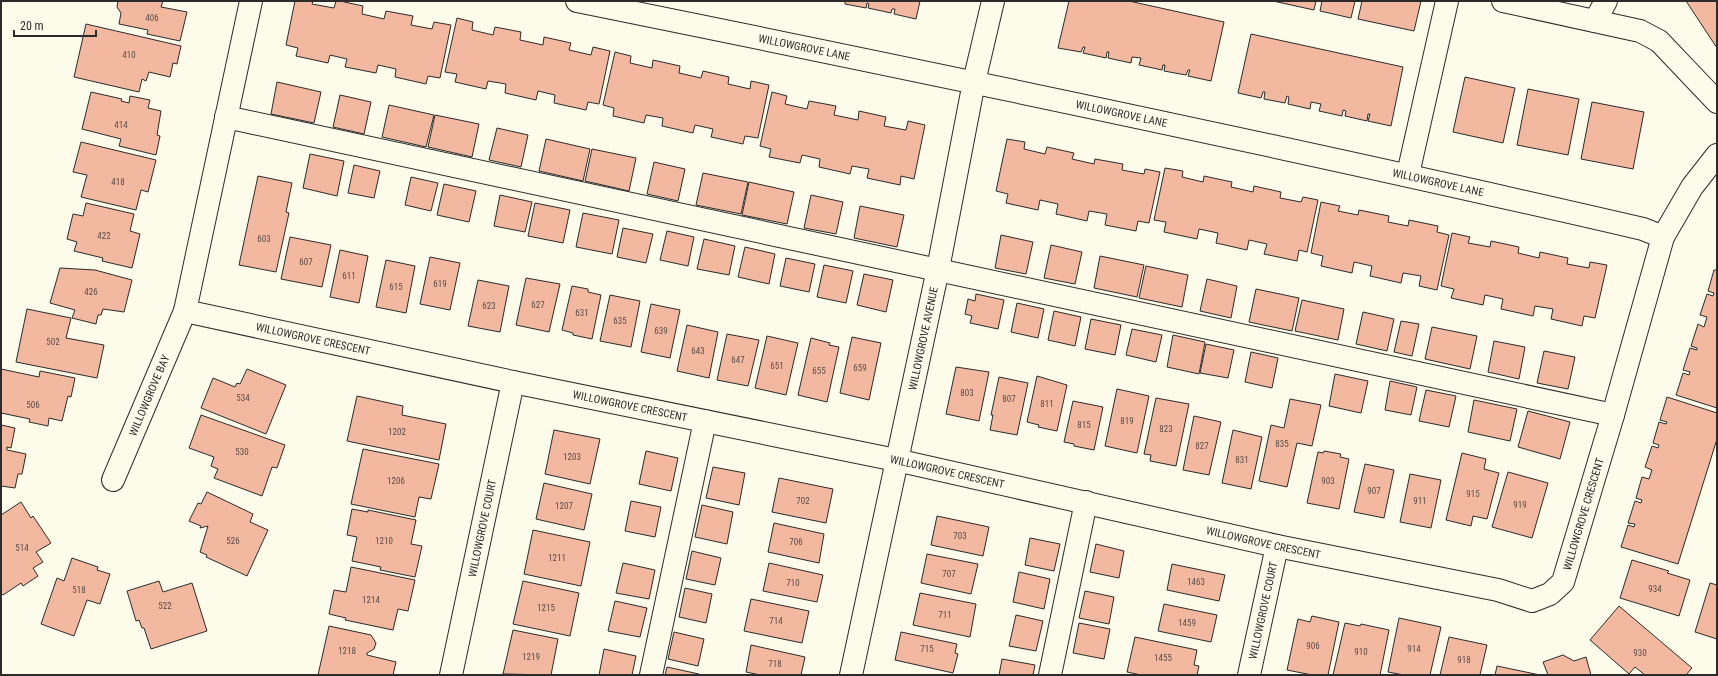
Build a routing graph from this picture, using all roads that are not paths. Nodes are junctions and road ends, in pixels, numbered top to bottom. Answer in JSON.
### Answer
{"nodes":[{"id":1,"x":251,"y":1,"type":"edge"},
{"id":2,"x":577,"y":1,"type":"edge"},
{"id":3,"x":993,"y":1,"type":"edge"},
{"id":4,"x":1447,"y":1,"type":"edge"},
{"id":5,"x":1503,"y":1,"type":"edge"},
{"id":6,"x":1606,"y":1,"type":"edge"},
{"id":7,"x":1595,"y":21,"type":"junction"},
{"id":8,"x":974,"y":82,"type":"junction"},
{"id":9,"x":1717,"y":102,"type":"edge"},
{"id":10,"x":226,"y":117,"type":"junction"},
{"id":11,"x":1717,"y":154,"type":"edge"},
{"id":12,"x":1408,"y":174,"type":"junction"},
{"id":13,"x":1663,"y":238,"type":"junction"},
{"id":14,"x":938,"y":269,"type":"junction"},
{"id":15,"x":185,"y":311,"type":"junction"},
{"id":16,"x":513,"y":382,"type":"junction"},
{"id":17,"x":1613,"y":415,"type":"junction"},
{"id":18,"x":705,"y":421,"type":"junction"},
{"id":19,"x":896,"y":460,"type":"junction"},
{"id":20,"x":113,"y":480,"type":"dead end"},
{"id":21,"x":1086,"y":502,"type":"junction"},
{"id":22,"x":1277,"y":546,"type":"junction"},
{"id":23,"x":451,"y":675,"type":"edge"},
{"id":24,"x":651,"y":675,"type":"edge"},
{"id":25,"x":851,"y":675,"type":"edge"},
{"id":26,"x":1050,"y":675,"type":"edge"},
{"id":27,"x":1249,"y":675,"type":"edge"}],
"edges":[{"from":1,"to":10,"type":"street"},
{"from":2,"to":8,"type":"street","name":"WILLOWGROVE LANE"},
{"from":3,"to":8,"type":"street","name":"WILLOWGROVE AVENUE"},
{"from":4,"to":12,"type":"street"},
{"from":5,"to":7,"type":"street"},
{"from":6,"to":7,"type":"street"},
{"from":7,"to":9,"type":"street"},
{"from":8,"to":12,"type":"street","name":"WILLOWGROVE LANE"},
{"from":8,"to":14,"type":"street","name":"WILLOWGROVE AVENUE"},
{"from":10,"to":14,"type":"street"},
{"from":10,"to":15,"type":"street"},
{"from":11,"to":13,"type":"street","name":"WILLOWGROVE CRESCENT"},
{"from":12,"to":13,"type":"street","name":"WILLOWGROVE LANE"},
{"from":13,"to":17,"type":"street","name":"WILLOWGROVE CRESCENT"},
{"from":14,"to":17,"type":"street"},
{"from":14,"to":19,"type":"street","name":"WILLOWGROVE AVENUE"},
{"from":15,"to":16,"type":"street","name":"WILLOWGROVE CRESCENT"},
{"from":15,"to":20,"type":"street","name":"WILLOWGROVE BAY"},
{"from":16,"to":18,"type":"street","name":"WILLOWGROVE CRESCENT"},
{"from":16,"to":23,"type":"street","name":"WILLOWGROVE COURT"},
{"from":17,"to":22,"type":"street","name":"WILLOWGROVE CRESCENT"},
{"from":18,"to":19,"type":"street","name":"WILLOWGROVE CRESCENT"},
{"from":18,"to":24,"type":"street"},
{"from":19,"to":21,"type":"street","name":"WILLOWGROVE CRESCENT"},
{"from":19,"to":25,"type":"street","name":"WILLOWGROVE AVENUE"},
{"from":21,"to":22,"type":"street","name":"WILLOWGROVE CRESCENT"},
{"from":21,"to":26,"type":"street"},
{"from":22,"to":27,"type":"street","name":"WILLOWGROVE COURT"}]}
